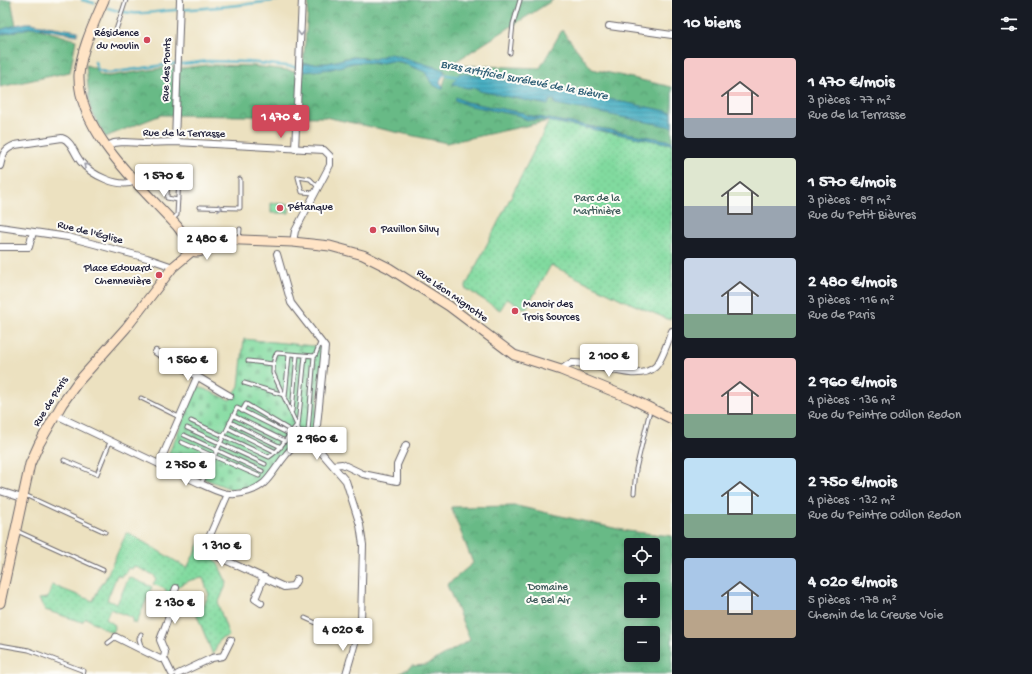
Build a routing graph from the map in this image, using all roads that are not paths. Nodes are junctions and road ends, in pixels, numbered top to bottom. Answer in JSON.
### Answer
{"nodes":[{"id":1,"x":104,"y":0,"type":"edge"},
{"id":2,"x":126,"y":0,"type":"edge"},
{"id":3,"x":520,"y":0,"type":"edge"},
{"id":4,"x":302,"y":2,"type":"edge"},
{"id":5,"x":180,"y":6,"type":"edge"},
{"id":6,"x":609,"y":26,"type":"dead end"},
{"id":7,"x":116,"y":30,"type":"dead end"},
{"id":8,"x":672,"y":35,"type":"edge"},
{"id":9,"x":510,"y":53,"type":"dead end"},
{"id":10,"x":175,"y":142,"type":"junction"},
{"id":11,"x":107,"y":146,"type":"junction"},
{"id":12,"x":295,"y":149,"type":"junction"},
{"id":13,"x":0,"y":166,"type":"edge"},
{"id":14,"x":240,"y":179,"type":"dead end"},
{"id":15,"x":135,"y":181,"type":"junction"},
{"id":16,"x":316,"y":190,"type":"junction"},
{"id":17,"x":178,"y":200,"type":"junction"},
{"id":18,"x":200,"y":207,"type":"dead end"},
{"id":19,"x":174,"y":224,"type":"junction"},
{"id":20,"x":0,"y":227,"type":"edge"},
{"id":21,"x":240,"y":229,"type":"dead end"},
{"id":22,"x":33,"y":232,"type":"junction"},
{"id":23,"x":191,"y":238,"type":"junction"},
{"id":24,"x":239,"y":240,"type":"junction"},
{"id":25,"x":206,"y":241,"type":"junction"},
{"id":26,"x":293,"y":242,"type":"junction"},
{"id":27,"x":0,"y":248,"type":"edge"},
{"id":28,"x":192,"y":251,"type":"junction"},
{"id":29,"x":278,"y":254,"type":"dead end"},
{"id":30,"x":173,"y":267,"type":"junction"},
{"id":31,"x":672,"y":331,"type":"edge"},
{"id":32,"x":320,"y":342,"type":"junction"},
{"id":33,"x":156,"y":352,"type":"dead end"},
{"id":34,"x":289,"y":355,"type":"junction"},
{"id":35,"x":297,"y":355,"type":"junction"},
{"id":36,"x":305,"y":356,"type":"junction"},
{"id":37,"x":314,"y":356,"type":"junction"},
{"id":38,"x":248,"y":361,"type":"dead end"},
{"id":39,"x":273,"y":364,"type":"junction"},
{"id":40,"x":561,"y":370,"type":"junction"},
{"id":41,"x":197,"y":377,"type":"junction"},
{"id":42,"x":244,"y":383,"type":"dead end"},
{"id":43,"x":230,"y":396,"type":"dead end"},
{"id":44,"x":284,"y":396,"type":"junction"},
{"id":45,"x":141,"y":398,"type":"dead end"},
{"id":46,"x":252,"y":408,"type":"junction"},
{"id":47,"x":651,"y":408,"type":"junction"},
{"id":48,"x":242,"y":411,"type":"junction"},
{"id":49,"x":259,"y":412,"type":"junction"},
{"id":50,"x":292,"y":413,"type":"junction"},
{"id":51,"x":249,"y":414,"type":"junction"},
{"id":52,"x":56,"y":415,"type":"junction"},
{"id":53,"x":265,"y":415,"type":"junction"},
{"id":54,"x":234,"y":416,"type":"junction"},
{"id":55,"x":180,"y":418,"type":"junction"},
{"id":56,"x":256,"y":418,"type":"junction"},
{"id":57,"x":271,"y":419,"type":"junction"},
{"id":58,"x":672,"y":419,"type":"edge"},
{"id":59,"x":191,"y":421,"type":"dead end"},
{"id":60,"x":262,"y":421,"type":"junction"},
{"id":61,"x":230,"y":422,"type":"junction"},
{"id":62,"x":278,"y":423,"type":"junction"},
{"id":63,"x":269,"y":424,"type":"junction"},
{"id":64,"x":298,"y":426,"type":"junction"},
{"id":65,"x":275,"y":427,"type":"junction"},
{"id":66,"x":284,"y":427,"type":"junction"},
{"id":67,"x":187,"y":428,"type":"dead end"},
{"id":68,"x":228,"y":428,"type":"junction"},
{"id":69,"x":282,"y":431,"type":"junction"},
{"id":70,"x":300,"y":431,"type":"junction"},
{"id":71,"x":290,"y":433,"type":"junction"},
{"id":72,"x":184,"y":435,"type":"dead end"},
{"id":73,"x":224,"y":436,"type":"junction"},
{"id":74,"x":284,"y":441,"type":"junction"},
{"id":75,"x":304,"y":441,"type":"junction"},
{"id":76,"x":110,"y":442,"type":"junction"},
{"id":77,"x":181,"y":442,"type":"dead end"},
{"id":78,"x":220,"y":444,"type":"junction"},
{"id":79,"x":315,"y":445,"type":"junction"},
{"id":80,"x":406,"y":446,"type":"dead end"},
{"id":81,"x":281,"y":447,"type":"junction"},
{"id":82,"x":217,"y":451,"type":"junction"},
{"id":83,"x":276,"y":452,"type":"junction"},
{"id":84,"x":214,"y":457,"type":"junction"},
{"id":85,"x":64,"y":460,"type":"dead end"},
{"id":86,"x":158,"y":464,"type":"junction"},
{"id":87,"x":265,"y":464,"type":"dead end"},
{"id":88,"x":333,"y":465,"type":"junction"},
{"id":89,"x":262,"y":471,"type":"dead end"},
{"id":90,"x":259,"y":476,"type":"dead end"},
{"id":91,"x":201,"y":484,"type":"junction"},
{"id":92,"x":2,"y":493,"type":"edge"},
{"id":93,"x":634,"y":493,"type":"dead end"},
{"id":94,"x":228,"y":494,"type":"junction"},
{"id":95,"x":22,"y":496,"type":"junction"},
{"id":96,"x":14,"y":530,"type":"junction"},
{"id":97,"x":105,"y":532,"type":"dead end"},
{"id":98,"x":103,"y":570,"type":"dead end"},
{"id":99,"x":264,"y":578,"type":"junction"},
{"id":100,"x":297,"y":578,"type":"dead end"},
{"id":101,"x":176,"y":588,"type":"dead end"},
{"id":102,"x":0,"y":603,"type":"edge"},
{"id":103,"x":261,"y":603,"type":"dead end"},
{"id":104,"x":305,"y":618,"type":"dead end"},
{"id":105,"x":141,"y":634,"type":"dead end"},
{"id":106,"x":116,"y":638,"type":"joint"},
{"id":107,"x":231,"y":640,"type":"dead end"},
{"id":108,"x":356,"y":641,"type":"junction"},
{"id":109,"x":108,"y":643,"type":"dead end"},
{"id":110,"x":0,"y":645,"type":"edge"},
{"id":111,"x":142,"y":650,"type":"junction"},
{"id":112,"x":164,"y":658,"type":"junction"},
{"id":113,"x":83,"y":674,"type":"edge"},
{"id":114,"x":172,"y":674,"type":"edge"},
{"id":115,"x":178,"y":674,"type":"edge"},
{"id":116,"x":346,"y":674,"type":"edge"}],
"edges":[{"from":1,"to":11,"type":"street"},
{"from":2,"to":7,"type":"lane"},
{"from":3,"to":9,"type":"lane"},
{"from":4,"to":12,"type":"street","one_way":true},
{"from":5,"to":10,"type":"street","name":"Rue des Ponts"},
{"from":6,"to":8,"type":"street"},
{"from":10,"to":11,"type":"street","name":"Rue de la Terrasse"},
{"from":10,"to":12,"type":"street","name":"Rue de la Terrasse"},
{"from":11,"to":15,"type":"street"},
{"from":12,"to":16,"type":"street","name":"Rue de la Terrasse"},
{"from":15,"to":13,"type":"street","one_way":true},
{"from":18,"to":14,"type":"lane","one_way":true},
{"from":15,"to":19,"type":"street"},
{"from":16,"to":16,"type":"lane"},
{"from":16,"to":26,"type":"street","name":"Rue de la Terrasse"},
{"from":17,"to":17,"type":"lane"},
{"from":17,"to":19,"type":"lane"},
{"from":19,"to":23,"type":"street"},
{"from":20,"to":22,"type":"street","name":"Rue de l'Église"},
{"from":21,"to":24,"type":"lane"},
{"from":22,"to":27,"type":"street"},
{"from":22,"to":30,"type":"street","name":"Rue de l'Église"},
{"from":23,"to":25,"type":"street"},
{"from":23,"to":28,"type":"street"},
{"from":24,"to":25,"type":"street","name":"Rue Léon Mignotte"},
{"from":24,"to":26,"type":"street","name":"Rue Léon Mignotte"},
{"from":25,"to":28,"type":"street"},
{"from":26,"to":40,"type":"street","name":"Rue Léon Mignotte"},
{"from":28,"to":30,"type":"street","name":"Rue de Paris"},
{"from":29,"to":32,"type":"street"},
{"from":30,"to":52,"type":"street","name":"Rue de Paris"},
{"from":31,"to":40,"type":"street"},
{"from":32,"to":37,"type":"lane"},
{"from":32,"to":79,"type":"street"},
{"from":33,"to":41,"type":"street"},
{"from":34,"to":35,"type":"lane"},
{"from":34,"to":39,"type":"lane"},
{"from":34,"to":44,"type":"lane"},
{"from":35,"to":36,"type":"lane"},
{"from":35,"to":50,"type":"lane"},
{"from":36,"to":37,"type":"lane"},
{"from":36,"to":64,"type":"lane"},
{"from":37,"to":70,"type":"lane"},
{"from":38,"to":39,"type":"lane"},
{"from":39,"to":44,"type":"lane"},
{"from":40,"to":47,"type":"street","name":"Rue Léon Mignotte"},
{"from":41,"to":43,"type":"street"},
{"from":41,"to":55,"type":"street"},
{"from":42,"to":44,"type":"lane"},
{"from":44,"to":50,"type":"lane"},
{"from":45,"to":55,"type":"lane"},
{"from":46,"to":48,"type":"lane"},
{"from":46,"to":49,"type":"lane"},
{"from":46,"to":51,"type":"lane"},
{"from":47,"to":58,"type":"street","name":"Rue Léon Mignotte"},
{"from":47,"to":93,"type":"lane"},
{"from":48,"to":51,"type":"lane"},
{"from":48,"to":54,"type":"lane"},
{"from":49,"to":53,"type":"lane"},
{"from":49,"to":56,"type":"lane"},
{"from":50,"to":64,"type":"lane"},
{"from":51,"to":56,"type":"lane"},
{"from":52,"to":76,"type":"street"},
{"from":52,"to":95,"type":"street","name":"Rue de Paris"},
{"from":53,"to":57,"type":"lane"},
{"from":53,"to":60,"type":"lane"},
{"from":54,"to":61,"type":"lane"},
{"from":54,"to":74,"type":"lane"},
{"from":55,"to":86,"type":"street"},
{"from":56,"to":60,"type":"lane"},
{"from":57,"to":62,"type":"lane"},
{"from":57,"to":63,"type":"lane"},
{"from":59,"to":73,"type":"lane"},
{"from":60,"to":63,"type":"lane"},
{"from":61,"to":68,"type":"lane"},
{"from":61,"to":81,"type":"lane"},
{"from":62,"to":65,"type":"lane"},
{"from":62,"to":66,"type":"lane"},
{"from":63,"to":65,"type":"lane"},
{"from":64,"to":70,"type":"lane"},
{"from":64,"to":71,"type":"lane"},
{"from":65,"to":69,"type":"lane"},
{"from":66,"to":69,"type":"lane"},
{"from":66,"to":71,"type":"lane"},
{"from":67,"to":78,"type":"lane"},
{"from":68,"to":73,"type":"lane"},
{"from":68,"to":83,"type":"lane"},
{"from":69,"to":71,"type":"lane"},
{"from":70,"to":75,"type":"lane"},
{"from":71,"to":74,"type":"lane"},
{"from":72,"to":82,"type":"lane"},
{"from":73,"to":78,"type":"lane"},
{"from":73,"to":83,"type":"lane"},
{"from":74,"to":81,"type":"lane"},
{"from":75,"to":79,"type":"street"},
{"from":75,"to":94,"type":"street"},
{"from":76,"to":85,"type":"lane"},
{"from":76,"to":86,"type":"street"},
{"from":77,"to":84,"type":"lane"},
{"from":78,"to":82,"type":"lane"},
{"from":78,"to":87,"type":"lane"},
{"from":79,"to":88,"type":"street"},
{"from":80,"to":88,"type":"street"},
{"from":81,"to":83,"type":"lane"},
{"from":82,"to":84,"type":"lane"},
{"from":82,"to":89,"type":"lane"},
{"from":84,"to":90,"type":"lane"},
{"from":84,"to":91,"type":"lane"},
{"from":86,"to":91,"type":"street"},
{"from":88,"to":108,"type":"street"},
{"from":91,"to":94,"type":"street"},
{"from":92,"to":95,"type":"street"},
{"from":94,"to":99,"type":"street"},
{"from":95,"to":96,"type":"street","name":"Rue de Paris"},
{"from":95,"to":97,"type":"lane"},
{"from":96,"to":98,"type":"lane"},
{"from":96,"to":102,"type":"street","name":"Rue de Paris"},
{"from":99,"to":100,"type":"street"},
{"from":99,"to":103,"type":"street"},
{"from":101,"to":112,"type":"street"},
{"from":104,"to":108,"type":"lane"},
{"from":105,"to":111,"type":"lane"},
{"from":106,"to":109,"type":"lane"},
{"from":106,"to":111,"type":"street"},
{"from":107,"to":115,"type":"street"},
{"from":108,"to":116,"type":"street"},
{"from":110,"to":113,"type":"lane"},
{"from":111,"to":112,"type":"street"},
{"from":112,"to":114,"type":"street"}]}
